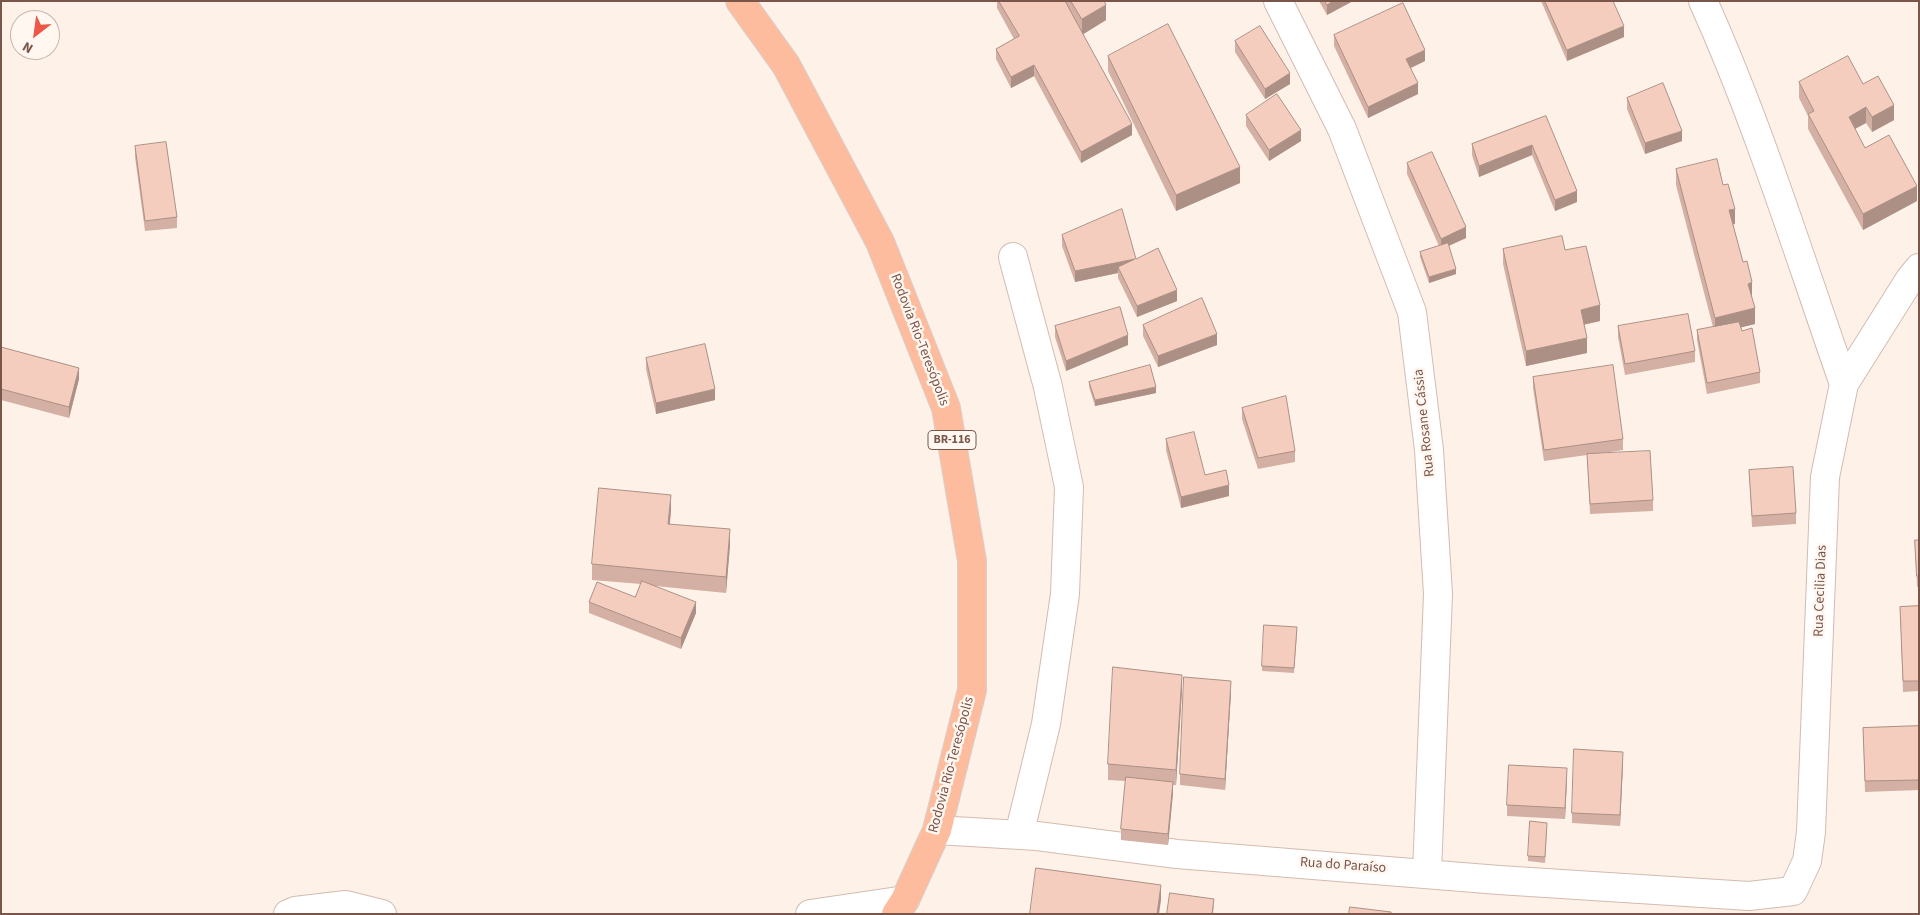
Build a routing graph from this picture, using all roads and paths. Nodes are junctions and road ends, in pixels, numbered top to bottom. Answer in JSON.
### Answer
{"nodes":[{"id":1,"x":740,"y":1,"type":"edge"},
{"id":2,"x":1278,"y":1,"type":"edge"},
{"id":3,"x":1703,"y":1,"type":"edge"},
{"id":4,"x":1013,"y":256,"type":"dead end"},
{"id":5,"x":1919,"y":268,"type":"edge"},
{"id":6,"x":1844,"y":384,"type":"junction"},
{"id":7,"x":937,"y":830,"type":"junction"},
{"id":8,"x":1019,"y":835,"type":"junction"},
{"id":9,"x":1427,"y":873,"type":"junction"},
{"id":10,"x":1749,"y":896,"type":"joint"},
{"id":11,"x":900,"y":907,"type":"edge"},
{"id":12,"x":288,"y":914,"type":"edge"},
{"id":13,"x":382,"y":914,"type":"edge"},
{"id":14,"x":810,"y":914,"type":"edge"}],
"edges":[{"from":1,"to":7,"type":"highway","name":"Rodovia Rio-Teresópolis","number":"BR-116"},
{"from":2,"to":9,"type":"street","name":"Rua Rosane Cássia"},
{"from":3,"to":6,"type":"street"},
{"from":4,"to":8,"type":"street"},
{"from":5,"to":6,"type":"street","name":"Rua Cecilia Dias"},
{"from":6,"to":10,"type":"street","name":"Rua Cecilia Dias"},
{"from":7,"to":8,"type":"street","name":"Rua do Paraíso"},
{"from":7,"to":11,"type":"highway","name":"Rodovia Rio-Teresópolis","number":"BR-116"},
{"from":8,"to":9,"type":"street","name":"Rua do Paraíso"},
{"from":9,"to":10,"type":"street","name":"Rua do Paraíso"},
{"from":11,"to":14,"type":"street"},
{"from":12,"to":13,"type":"street"}]}
